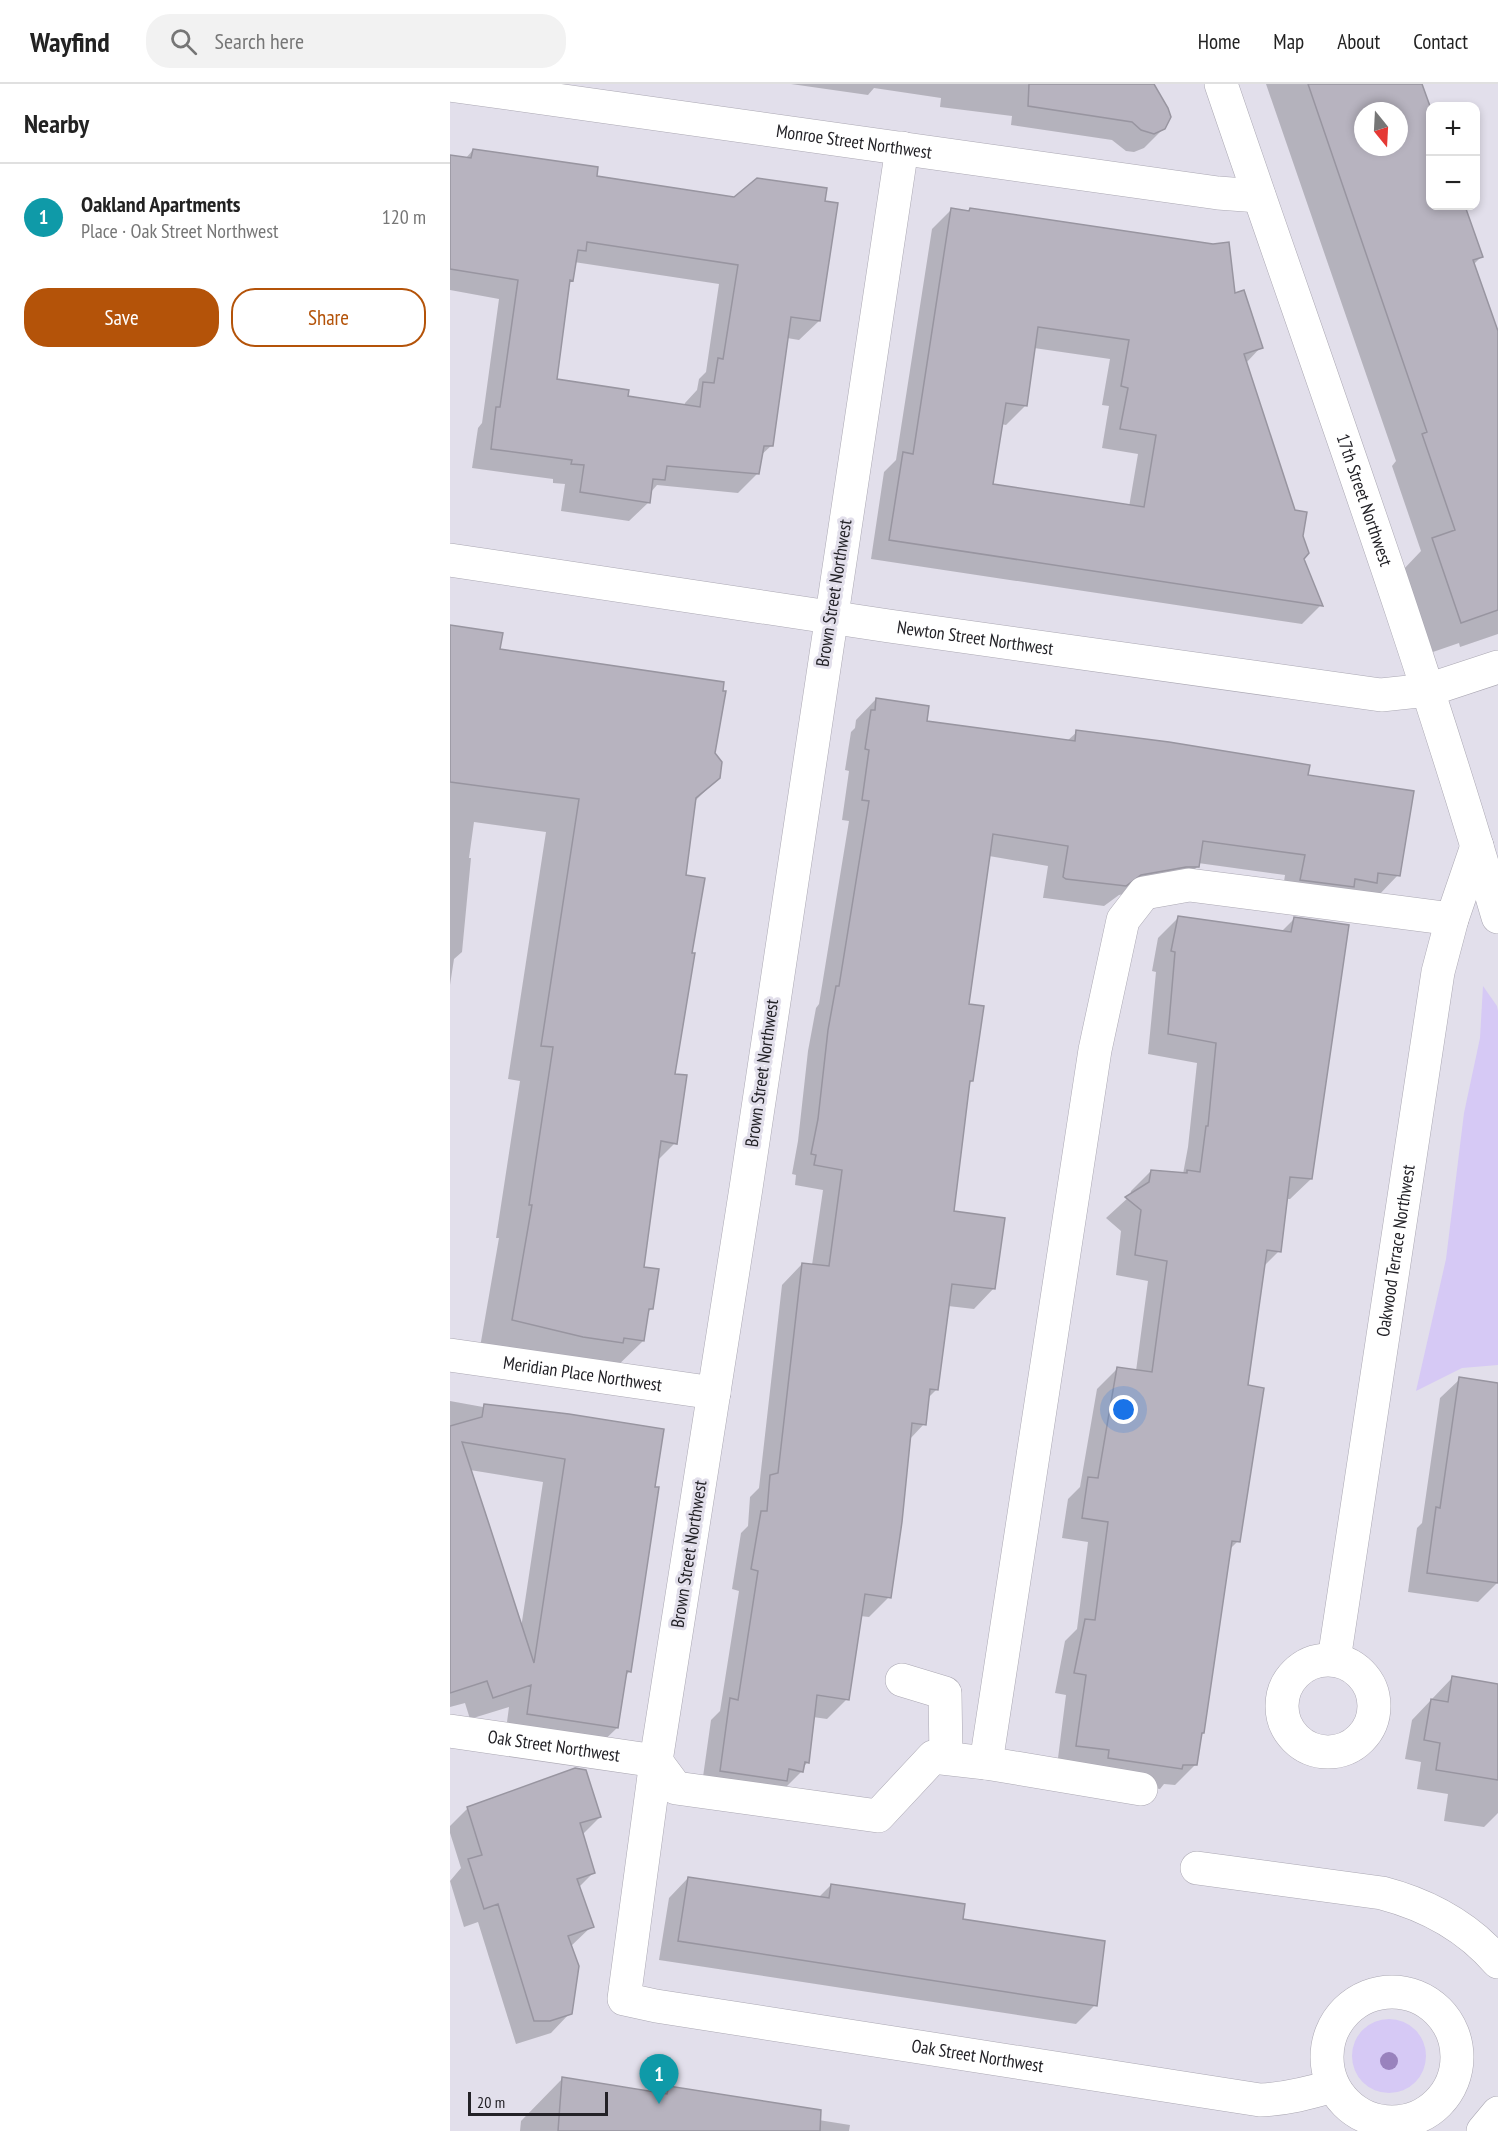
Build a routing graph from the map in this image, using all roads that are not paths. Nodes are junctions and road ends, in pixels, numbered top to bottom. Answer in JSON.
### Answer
{"nodes":[{"id":1,"x":1221,"y":84,"type":"edge"},
{"id":2,"x":450,"y":85,"type":"edge"},
{"id":3,"x":902,"y":148,"type":"junction"},
{"id":4,"x":1259,"y":196,"type":"junction"},
{"id":5,"x":450,"y":560,"type":"edge"},
{"id":6,"x":830,"y":617,"type":"junction"},
{"id":7,"x":1498,"y":667,"type":"edge"},
{"id":8,"x":1428,"y":690,"type":"junction"},
{"id":9,"x":1477,"y":846,"type":"junction"},
{"id":10,"x":1498,"y":917,"type":"edge"},
{"id":11,"x":1452,"y":919,"type":"junction"},
{"id":12,"x":450,"y":1355,"type":"edge"},
{"id":13,"x":714,"y":1393,"type":"junction"},
{"id":14,"x":1334,"y":1660,"type":"dead end"},
{"id":15,"x":902,"y":1680,"type":"dead end"},
{"id":16,"x":450,"y":1731,"type":"edge"},
{"id":17,"x":946,"y":1758,"type":"junction"},
{"id":18,"x":656,"y":1761,"type":"junction"},
{"id":19,"x":986,"y":1763,"type":"junction"},
{"id":20,"x":1141,"y":1789,"type":"dead end"},
{"id":21,"x":1197,"y":1868,"type":"dead end"},
{"id":22,"x":1498,"y":1962,"type":"edge"},
{"id":23,"x":624,"y":1999,"type":"joint"},
{"id":24,"x":1333,"y":2086,"type":"dead end"},
{"id":25,"x":1498,"y":2113,"type":"edge"},
{"id":26,"x":1484,"y":2131,"type":"edge"}],
"edges":[{"from":1,"to":4,"type":"street","name":"17th Street Northwest"},
{"from":2,"to":3,"type":"street","name":"Monroe Street Northwest"},
{"from":3,"to":4,"type":"street","name":"Monroe Street Northwest"},
{"from":3,"to":6,"type":"street","name":"Brown Street Northwest"},
{"from":4,"to":8,"type":"street","name":"17th Street Northwest"},
{"from":5,"to":6,"type":"street","name":"Newton Street Northwest"},
{"from":6,"to":8,"type":"street","name":"Newton Street Northwest"},
{"from":6,"to":13,"type":"street","name":"Brown Street Northwest"},
{"from":7,"to":8,"type":"street","name":"Newton Street Northwest"},
{"from":8,"to":9,"type":"street","name":"17th Street Northwest"},
{"from":9,"to":10,"type":"street","name":"17th Street Northwest"},
{"from":9,"to":11,"type":"street","name":"Oakwood Terrace Northwest"},
{"from":11,"to":14,"type":"street","name":"Oakwood Terrace Northwest"},
{"from":11,"to":19,"type":"street"},
{"from":12,"to":13,"type":"street","name":"Meridian Place Northwest"},
{"from":13,"to":18,"type":"street","name":"Brown Street Northwest"},
{"from":15,"to":17,"type":"street"},
{"from":16,"to":18,"type":"street","name":"Oak Street Northwest"},
{"from":17,"to":18,"type":"street"},
{"from":17,"to":19,"type":"street"},
{"from":18,"to":23,"type":"street","name":"Brown Street Northwest"},
{"from":19,"to":20,"type":"street"},
{"from":21,"to":22,"type":"street"},
{"from":23,"to":24,"type":"street","name":"Oak Street Northwest"},
{"from":25,"to":26,"type":"street"}]}
